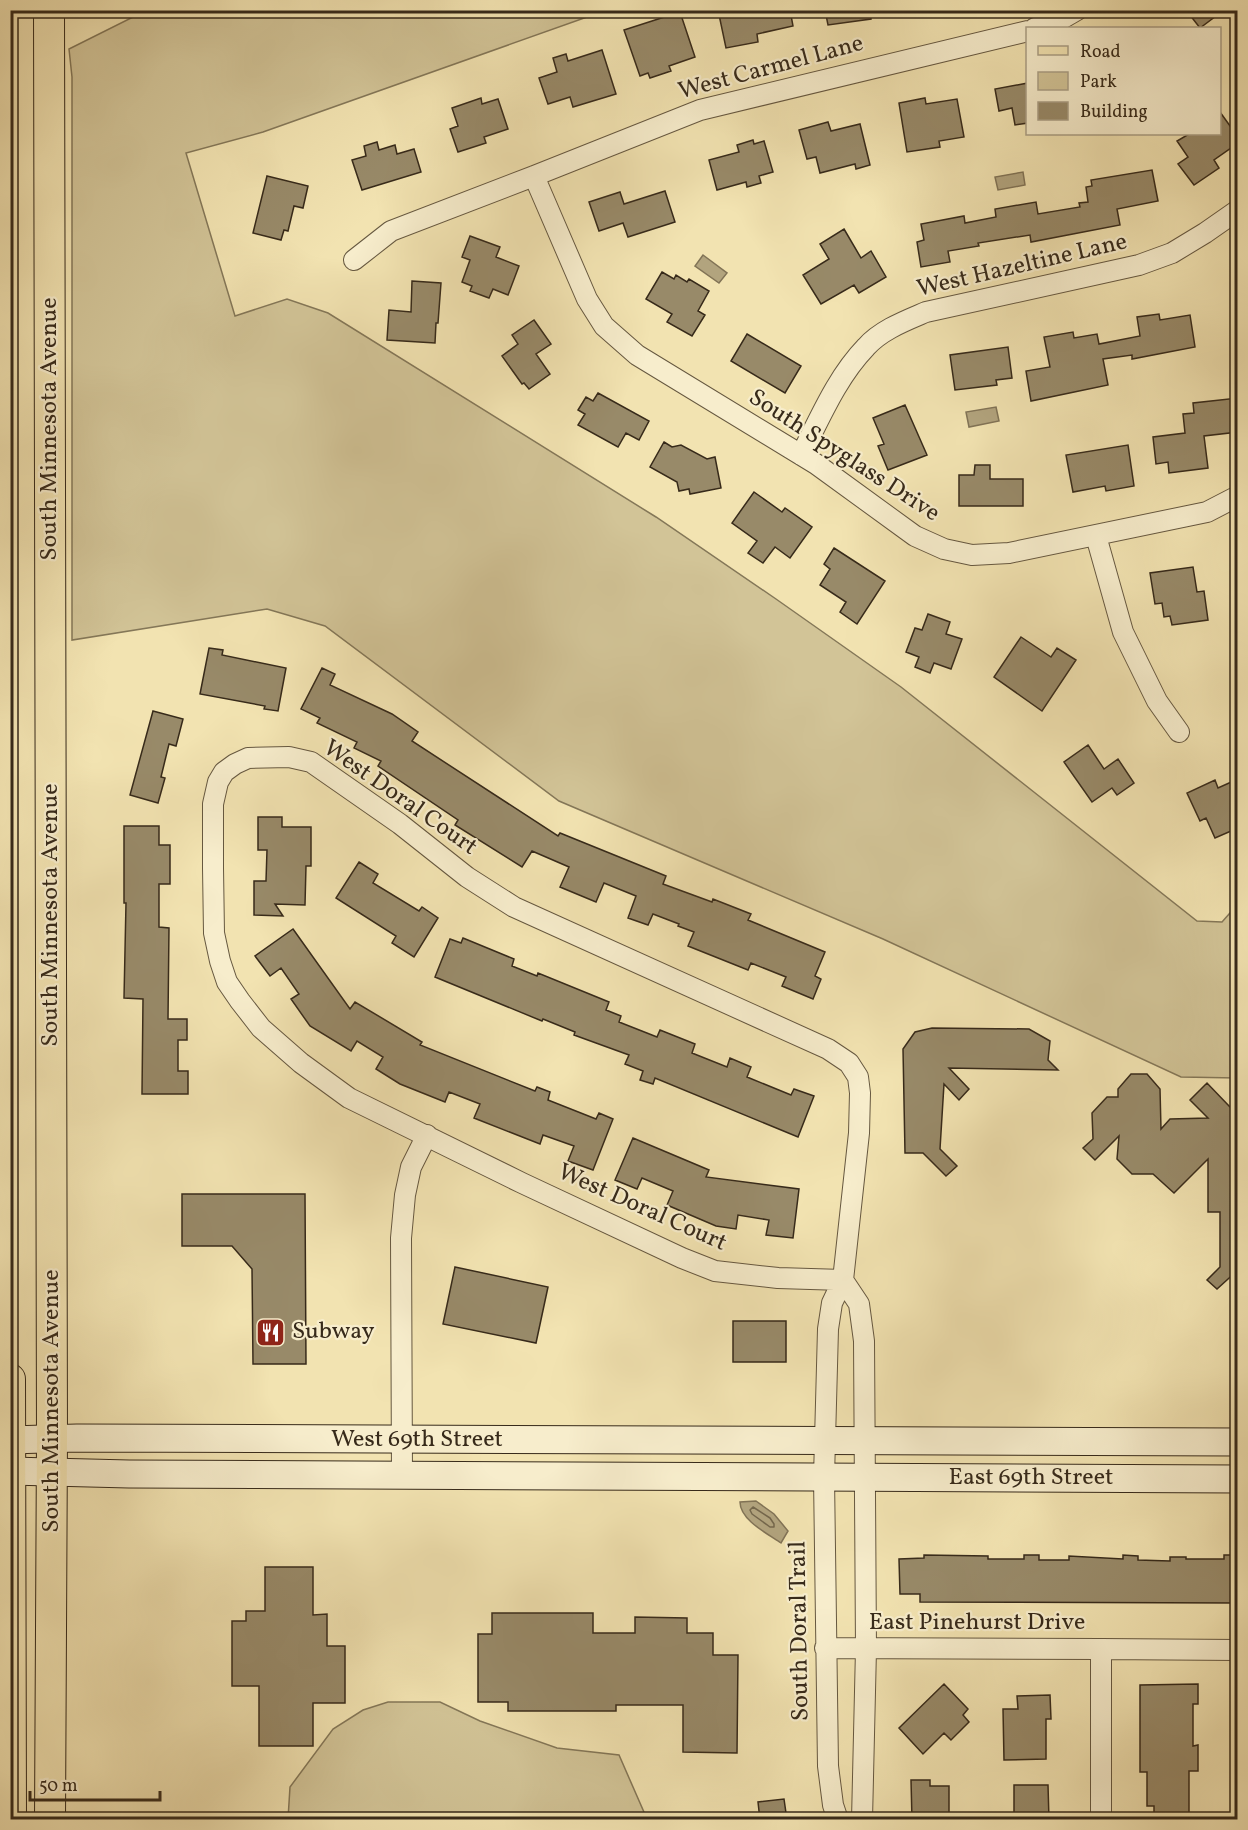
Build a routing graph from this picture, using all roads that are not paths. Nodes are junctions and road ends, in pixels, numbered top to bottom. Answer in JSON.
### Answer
{"nodes":[{"id":1,"x":49,"y":10,"type":"edge"},
{"id":2,"x":1077,"y":10,"type":"edge"},
{"id":3,"x":1038,"y":27,"type":"edge"},
{"id":4,"x":1026,"y":31,"type":"edge"},
{"id":5,"x":534,"y":176,"type":"junction"},
{"id":6,"x":1238,"y":210,"type":"edge"},
{"id":7,"x":354,"y":260,"type":"dead end"},
{"id":8,"x":801,"y":454,"type":"junction"},
{"id":9,"x":1238,"y":495,"type":"edge"},
{"id":10,"x":1096,"y":536,"type":"junction"},
{"id":11,"x":1179,"y":732,"type":"dead end"},
{"id":12,"x":849,"y":1062,"type":"joint"},
{"id":13,"x":427,"y":1135,"type":"junction"},
{"id":14,"x":843,"y":1280,"type":"junction"},
{"id":15,"x":10,"y":1379,"type":"edge"},
{"id":16,"x":52,"y":1438,"type":"junction"},
{"id":17,"x":10,"y":1440,"type":"edge"},
{"id":18,"x":402,"y":1440,"type":"junction"},
{"id":19,"x":824,"y":1441,"type":"junction"},
{"id":20,"x":865,"y":1441,"type":"junction"},
{"id":21,"x":1238,"y":1442,"type":"edge"},
{"id":22,"x":11,"y":1471,"type":"edge"},
{"id":23,"x":52,"y":1473,"type":"junction"},
{"id":24,"x":402,"y":1474,"type":"junction"},
{"id":25,"x":824,"y":1477,"type":"junction"},
{"id":26,"x":865,"y":1477,"type":"junction"},
{"id":27,"x":1238,"y":1479,"type":"edge"},
{"id":28,"x":825,"y":1648,"type":"junction"},
{"id":29,"x":867,"y":1649,"type":"junction"},
{"id":30,"x":1101,"y":1649,"type":"junction"},
{"id":31,"x":1238,"y":1650,"type":"edge"},
{"id":32,"x":11,"y":1820,"type":"edge"},
{"id":33,"x":50,"y":1820,"type":"edge"},
{"id":34,"x":838,"y":1820,"type":"edge"},
{"id":35,"x":862,"y":1820,"type":"edge"},
{"id":36,"x":1101,"y":1820,"type":"edge"}],
"edges":[{"from":1,"to":16,"type":"main road","name":"South Minnesota Avenue"},
{"from":2,"to":3,"type":"street"},
{"from":4,"to":5,"type":"street","name":"West Carmel Lane"},
{"from":5,"to":7,"type":"street","name":"West Carmel Lane"},
{"from":5,"to":8,"type":"street","name":"South Spyglass Drive"},
{"from":6,"to":8,"type":"street","name":"West Hazeltine Lane"},
{"from":8,"to":10,"type":"street","name":"South Spyglass Drive"},
{"from":9,"to":10,"type":"street","name":"South Spyglass Drive"},
{"from":10,"to":11,"type":"street"},
{"from":12,"to":13,"type":"street","name":"West Doral Court"},
{"from":12,"to":14,"type":"street","name":"South Doral Trail"},
{"from":13,"to":14,"type":"street","name":"West Doral Court"},
{"from":13,"to":18,"type":"street"},
{"from":14,"to":19,"type":"street","name":"South Doral Trail"},
{"from":14,"to":20,"type":"street"},
{"from":15,"to":17,"type":"main road","name":"South Minnesota Avenue"},
{"from":16,"to":17,"type":"main road","name":"West 69th Street"},
{"from":16,"to":18,"type":"main road","name":"West 69th Street"},
{"from":16,"to":23,"type":"main road","name":"South Minnesota Avenue"},
{"from":17,"to":22,"type":"main road","name":"South Minnesota Avenue"},
{"from":18,"to":19,"type":"main road","name":"West 69th Street"},
{"from":18,"to":24,"type":"street"},
{"from":19,"to":20,"type":"main road","name":"East 69th Street"},
{"from":19,"to":25,"type":"street","name":"South Doral Trail"},
{"from":20,"to":21,"type":"main road","name":"East 69th Street"},
{"from":20,"to":26,"type":"street"},
{"from":22,"to":23,"type":"main road","name":"West 69th Street"},
{"from":22,"to":32,"type":"main road","name":"South Minnesota Avenue"},
{"from":23,"to":24,"type":"main road","name":"West 69th Street"},
{"from":23,"to":33,"type":"main road","name":"South Minnesota Avenue"},
{"from":24,"to":25,"type":"main road","name":"West 69th Street"},
{"from":25,"to":26,"type":"main road","name":"East 69th Street"},
{"from":25,"to":28,"type":"street","name":"South Doral Trail"},
{"from":26,"to":27,"type":"main road","name":"East 69th Street"},
{"from":26,"to":29,"type":"street"},
{"from":28,"to":29,"type":"street","name":"East Pinehurst Drive"},
{"from":28,"to":34,"type":"street","name":"South Doral Trail"},
{"from":29,"to":30,"type":"street","name":"East Pinehurst Drive"},
{"from":29,"to":35,"type":"street"},
{"from":30,"to":31,"type":"street"},
{"from":30,"to":36,"type":"street","name":"East Pinehurst Drive"}]}
